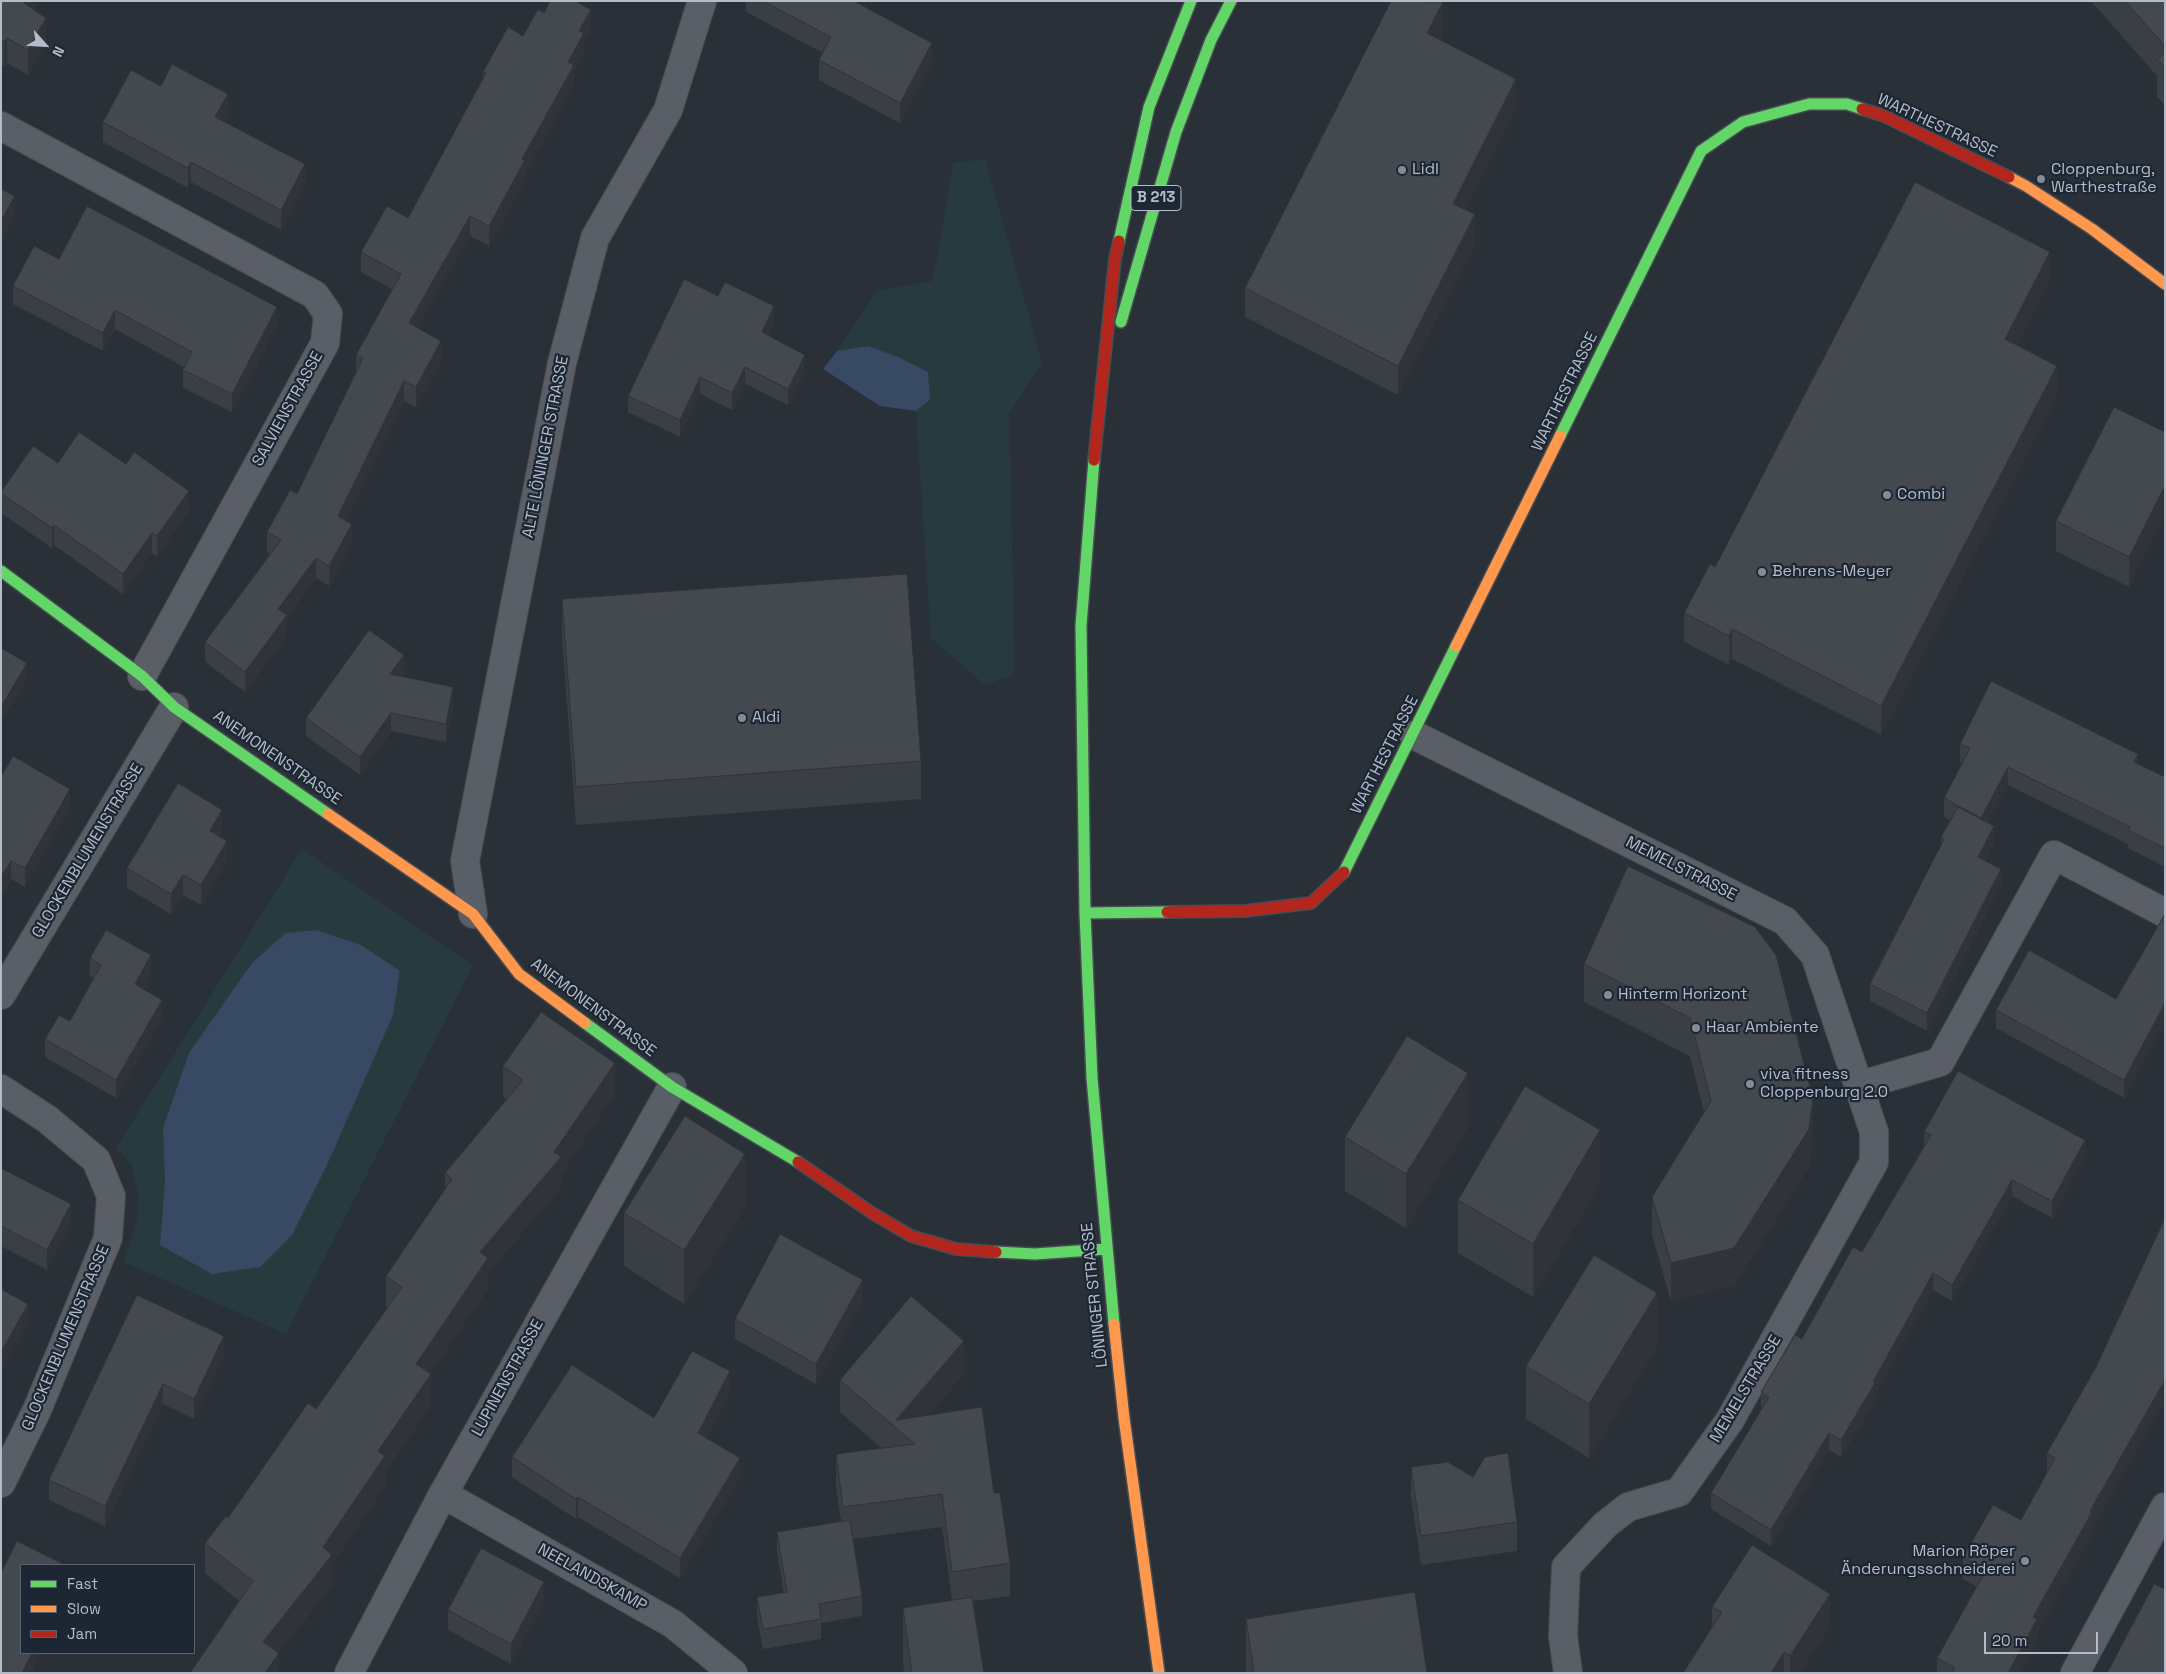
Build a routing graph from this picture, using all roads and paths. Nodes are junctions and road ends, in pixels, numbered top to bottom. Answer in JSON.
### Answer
{"nodes":[{"id":1,"x":702,"y":1,"type":"edge"},
{"id":2,"x":1191,"y":1,"type":"edge"},
{"id":3,"x":1231,"y":1,"type":"edge"},
{"id":4,"x":1,"y":126,"type":"edge"},
{"id":5,"x":2165,"y":284,"type":"edge"},
{"id":6,"x":1099,"y":401,"type":"junction"},
{"id":7,"x":1,"y":571,"type":"edge"},
{"id":8,"x":142,"y":676,"type":"junction"},
{"id":9,"x":174,"y":706,"type":"junction"},
{"id":10,"x":1414,"y":735,"type":"junction"},
{"id":11,"x":1085,"y":913,"type":"junction"},
{"id":12,"x":2165,"y":913,"type":"edge"},
{"id":13,"x":473,"y":914,"type":"junction"},
{"id":14,"x":1,"y":995,"type":"edge"},
{"id":15,"x":1858,"y":1086,"type":"junction"},
{"id":16,"x":672,"y":1087,"type":"junction"},
{"id":17,"x":1,"y":1089,"type":"edge"},
{"id":18,"x":1106,"y":1249,"type":"junction"},
{"id":19,"x":1,"y":1483,"type":"edge"},
{"id":20,"x":443,"y":1494,"type":"junction"},
{"id":21,"x":2165,"y":1508,"type":"edge"},
{"id":22,"x":350,"y":1673,"type":"edge"},
{"id":23,"x":733,"y":1673,"type":"edge"},
{"id":24,"x":1159,"y":1673,"type":"edge"},
{"id":25,"x":1568,"y":1673,"type":"edge"},
{"id":26,"x":2075,"y":1673,"type":"edge"}],
"edges":[{"from":1,"to":13,"type":"street","name":"ALTE LÖNINGER STRASSE"},
{"from":2,"to":6,"type":"main road","number":"B 213"},
{"from":3,"to":6,"type":"main road","number":"B 213"},
{"from":4,"to":8,"type":"street","name":"SALVIENSTRASSE"},
{"from":5,"to":10,"type":"main road","name":"WARTHESTRASSE"},
{"from":6,"to":11,"type":"main road","name":"LÖNINGER STRASSE"},
{"from":7,"to":8,"type":"main road","name":"ANEMONENSTRASSE"},
{"from":8,"to":9,"type":"main road","name":"ANEMONENSTRASSE"},
{"from":9,"to":13,"type":"main road","name":"ANEMONENSTRASSE"},
{"from":9,"to":14,"type":"street","name":"GLOCKENBLUMENSTRASSE"},
{"from":10,"to":11,"type":"main road","name":"WARTHESTRASSE"},
{"from":10,"to":15,"type":"street","name":"MEMELSTRASSE"},
{"from":11,"to":18,"type":"main road","name":"LÖNINGER STRASSE"},
{"from":12,"to":15,"type":"street"},
{"from":13,"to":16,"type":"main road","name":"ANEMONENSTRASSE"},
{"from":15,"to":25,"type":"street","name":"MEMELSTRASSE"},
{"from":16,"to":18,"type":"main road","name":"ANEMONENSTRASSE"},
{"from":16,"to":20,"type":"street","name":"LUPINENSTRASSE"},
{"from":17,"to":19,"type":"street","name":"GLOCKENBLUMENSTRASSE"},
{"from":18,"to":24,"type":"main road","name":"LÖNINGER STRASSE"},
{"from":20,"to":22,"type":"street","name":"LUPINENSTRASSE"},
{"from":20,"to":23,"type":"street","name":"NEELANDSKAMP"},
{"from":21,"to":26,"type":"street"}]}
